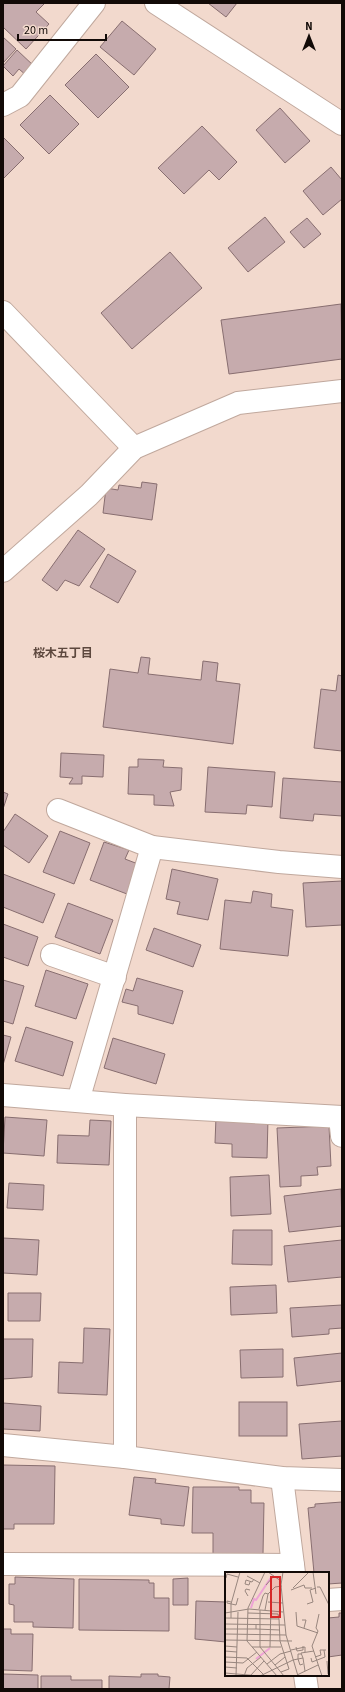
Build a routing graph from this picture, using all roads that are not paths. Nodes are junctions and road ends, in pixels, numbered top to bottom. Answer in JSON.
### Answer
{"nodes":[{"id":1,"x":94,"y":3,"type":"edge"},
{"id":2,"x":156,"y":3,"type":"edge"},
{"id":3,"x":3,"y":105,"type":"edge"},
{"id":4,"x":342,"y":124,"type":"edge"},
{"id":5,"x":3,"y":312,"type":"edge"},
{"id":6,"x":342,"y":391,"type":"edge"},
{"id":7,"x":134,"y":448,"type":"junction"},
{"id":8,"x":3,"y":570,"type":"edge"},
{"id":9,"x":58,"y":810,"type":"dead end"},
{"id":10,"x":152,"y":847,"type":"junction"},
{"id":11,"x":342,"y":866,"type":"edge"},
{"id":12,"x":52,"y":955,"type":"dead end"},
{"id":13,"x":115,"y":977,"type":"junction"},
{"id":14,"x":3,"y":1095,"type":"edge"},
{"id":15,"x":78,"y":1101,"type":"junction"},
{"id":16,"x":124,"y":1105,"type":"junction"},
{"id":17,"x":341,"y":1123,"type":"edge"},
{"id":18,"x":3,"y":1445,"type":"edge"},
{"id":19,"x":124,"y":1457,"type":"junction"},
{"id":20,"x":282,"y":1478,"type":"junction"},
{"id":21,"x":342,"y":1480,"type":"edge"},
{"id":22,"x":3,"y":1564,"type":"edge"},
{"id":23,"x":293,"y":1569,"type":"edge"},
{"id":24,"x":342,"y":1599,"type":"edge"},
{"id":25,"x":329,"y":1600,"type":"edge"},
{"id":26,"x":305,"y":1676,"type":"edge"},
{"id":27,"x":307,"y":1689,"type":"edge"}],
"edges":[{"from":1,"to":3,"type":"street"},
{"from":2,"to":4,"type":"street"},
{"from":5,"to":7,"type":"street"},
{"from":6,"to":7,"type":"street"},
{"from":7,"to":8,"type":"street"},
{"from":9,"to":10,"type":"street"},
{"from":10,"to":11,"type":"street"},
{"from":10,"to":13,"type":"street"},
{"from":12,"to":13,"type":"street"},
{"from":13,"to":15,"type":"street"},
{"from":14,"to":15,"type":"street"},
{"from":15,"to":16,"type":"street"},
{"from":16,"to":17,"type":"street"},
{"from":16,"to":19,"type":"street"},
{"from":18,"to":19,"type":"street"},
{"from":19,"to":20,"type":"street"},
{"from":20,"to":21,"type":"street"},
{"from":20,"to":23,"type":"street"},
{"from":22,"to":23,"type":"street"},
{"from":24,"to":25,"type":"street"},
{"from":26,"to":27,"type":"street"}]}
